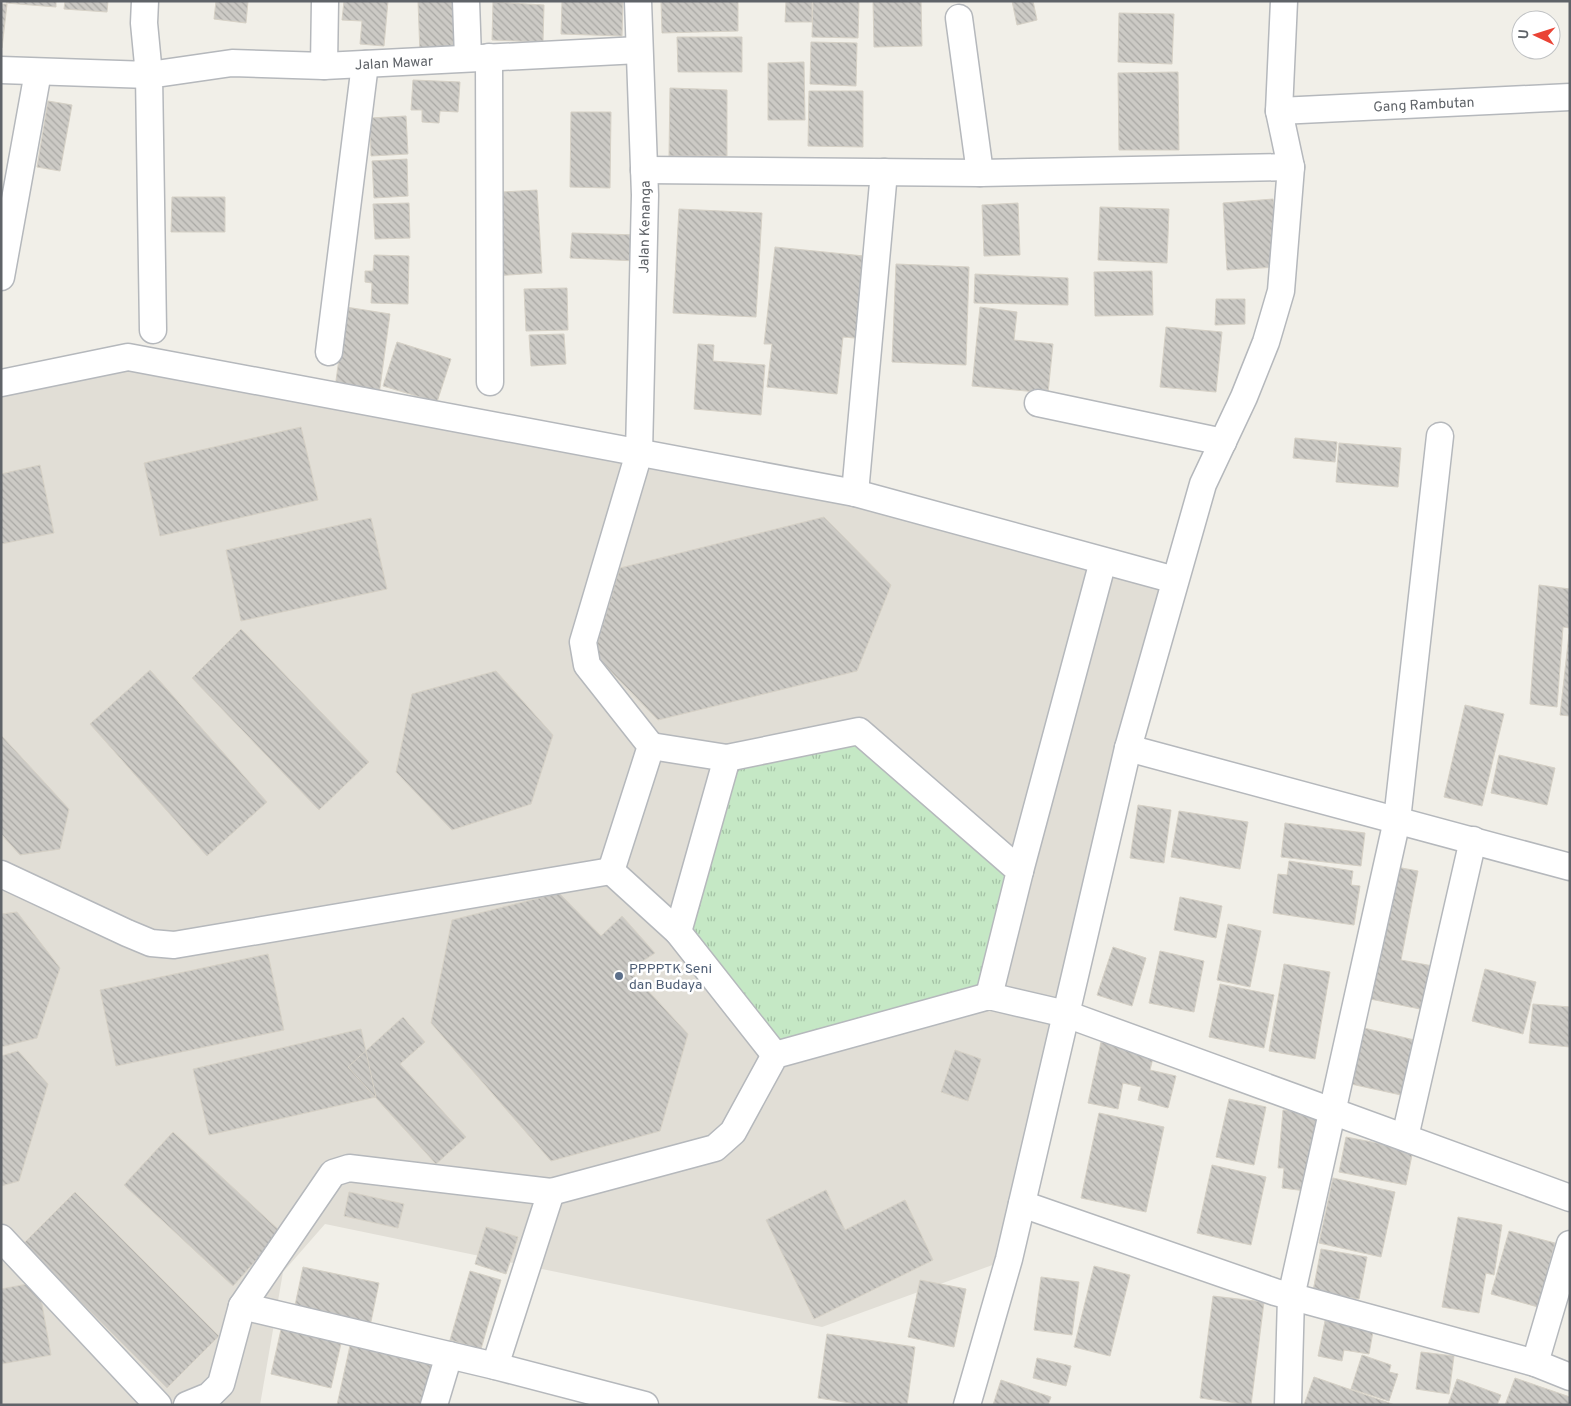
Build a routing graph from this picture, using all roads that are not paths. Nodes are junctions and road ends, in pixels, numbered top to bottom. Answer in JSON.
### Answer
{"nodes":[{"id":1,"x":145,"y":1,"type":"edge"},
{"id":2,"x":325,"y":1,"type":"edge"},
{"id":3,"x":466,"y":1,"type":"edge"},
{"id":4,"x":638,"y":1,"type":"edge"},
{"id":5,"x":1284,"y":1,"type":"edge"},
{"id":6,"x":959,"y":18,"type":"dead end"},
{"id":7,"x":639,"y":50,"type":"junction"},
{"id":8,"x":478,"y":57,"type":"junction"},
{"id":9,"x":364,"y":64,"type":"junction"},
{"id":10,"x":324,"y":66,"type":"junction"},
{"id":11,"x":1,"y":70,"type":"edge"},
{"id":12,"x":38,"y":72,"type":"junction"},
{"id":13,"x":149,"y":75,"type":"junction"},
{"id":14,"x":1570,"y":97,"type":"edge"},
{"id":15,"x":1279,"y":111,"type":"junction"},
{"id":16,"x":1291,"y":167,"type":"junction"},
{"id":17,"x":644,"y":170,"type":"junction"},
{"id":18,"x":884,"y":172,"type":"junction"},
{"id":19,"x":980,"y":174,"type":"junction"},
{"id":20,"x":1,"y":277,"type":"edge"},
{"id":21,"x":153,"y":330,"type":"dead end"},
{"id":22,"x":329,"y":352,"type":"dead end"},
{"id":23,"x":490,"y":382,"type":"dead end"},
{"id":24,"x":1,"y":383,"type":"edge"},
{"id":25,"x":1038,"y":403,"type":"dead end"},
{"id":26,"x":1440,"y":436,"type":"dead end"},
{"id":27,"x":1223,"y":442,"type":"junction"},
{"id":28,"x":639,"y":453,"type":"junction"},
{"id":29,"x":855,"y":493,"type":"junction"},
{"id":30,"x":1103,"y":561,"type":"junction"},
{"id":31,"x":1175,"y":580,"type":"junction"},
{"id":32,"x":651,"y":746,"type":"junction"},
{"id":33,"x":1128,"y":748,"type":"junction"},
{"id":34,"x":727,"y":758,"type":"junction"},
{"id":35,"x":1397,"y":820,"type":"junction"},
{"id":36,"x":1473,"y":840,"type":"junction"},
{"id":37,"x":1570,"y":867,"type":"edge"},
{"id":38,"x":611,"y":871,"type":"junction"},
{"id":39,"x":1020,"y":871,"type":"junction"},
{"id":40,"x":1,"y":874,"type":"edge"},
{"id":41,"x":678,"y":932,"type":"junction"},
{"id":42,"x":989,"y":996,"type":"junction"},
{"id":43,"x":1066,"y":1014,"type":"junction"},
{"id":44,"x":774,"y":1054,"type":"junction"},
{"id":45,"x":1333,"y":1110,"type":"junction"},
{"id":46,"x":1405,"y":1138,"type":"junction"},
{"id":47,"x":550,"y":1192,"type":"junction"},
{"id":48,"x":1570,"y":1198,"type":"edge"},
{"id":49,"x":1022,"y":1204,"type":"junction"},
{"id":50,"x":1,"y":1238,"type":"edge"},
{"id":51,"x":1570,"y":1244,"type":"edge"},
{"id":52,"x":1291,"y":1297,"type":"junction"},
{"id":53,"x":242,"y":1306,"type":"junction"},
{"id":54,"x":449,"y":1355,"type":"junction"},
{"id":55,"x":1535,"y":1363,"type":"junction"},
{"id":56,"x":495,"y":1366,"type":"junction"},
{"id":57,"x":1570,"y":1376,"type":"edge"},
{"id":58,"x":158,"y":1405,"type":"edge"},
{"id":59,"x":187,"y":1405,"type":"edge"},
{"id":60,"x":434,"y":1405,"type":"edge"},
{"id":61,"x":645,"y":1405,"type":"edge"},
{"id":62,"x":967,"y":1405,"type":"edge"},
{"id":63,"x":1288,"y":1405,"type":"edge"}],
"edges":[{"from":1,"to":13,"type":"street"},
{"from":2,"to":10,"type":"street"},
{"from":3,"to":8,"type":"street"},
{"from":4,"to":7,"type":"street","name":"Jalan Kenanga"},
{"from":5,"to":15,"type":"street"},
{"from":6,"to":19,"type":"street"},
{"from":7,"to":8,"type":"street","name":"Jalan Mawar"},
{"from":7,"to":17,"type":"street","name":"Jalan Kenanga"},
{"from":8,"to":9,"type":"street","name":"Jalan Mawar"},
{"from":8,"to":23,"type":"street"},
{"from":9,"to":10,"type":"street","name":"Jalan Mawar"},
{"from":9,"to":22,"type":"street"},
{"from":10,"to":13,"type":"street","name":"Jalan Mawar"},
{"from":11,"to":12,"type":"street","name":"Jalan Mawar"},
{"from":12,"to":13,"type":"street","name":"Jalan Mawar"},
{"from":12,"to":20,"type":"street"},
{"from":13,"to":21,"type":"street"},
{"from":14,"to":15,"type":"street","name":"Gang Rambutan"},
{"from":15,"to":16,"type":"street"},
{"from":16,"to":19,"type":"street"},
{"from":16,"to":27,"type":"street"},
{"from":17,"to":18,"type":"street"},
{"from":17,"to":28,"type":"street","name":"Jalan Kenanga"},
{"from":18,"to":19,"type":"street"},
{"from":18,"to":29,"type":"street"},
{"from":24,"to":28,"type":"street"},
{"from":25,"to":27,"type":"street"},
{"from":26,"to":35,"type":"street"},
{"from":27,"to":31,"type":"street"},
{"from":28,"to":29,"type":"street"},
{"from":28,"to":32,"type":"street","name":"Jalan Kenanga"},
{"from":29,"to":30,"type":"street"},
{"from":30,"to":31,"type":"street"},
{"from":30,"to":39,"type":"street"},
{"from":31,"to":33,"type":"street"},
{"from":32,"to":34,"type":"street"},
{"from":32,"to":38,"type":"street"},
{"from":33,"to":35,"type":"street"},
{"from":33,"to":43,"type":"street"},
{"from":34,"to":39,"type":"street"},
{"from":34,"to":41,"type":"street"},
{"from":35,"to":36,"type":"street"},
{"from":35,"to":45,"type":"street"},
{"from":36,"to":37,"type":"street"},
{"from":36,"to":46,"type":"street"},
{"from":38,"to":40,"type":"street"},
{"from":38,"to":41,"type":"street"},
{"from":39,"to":42,"type":"street"},
{"from":41,"to":44,"type":"street"},
{"from":42,"to":43,"type":"street"},
{"from":42,"to":44,"type":"street"},
{"from":43,"to":45,"type":"street"},
{"from":43,"to":49,"type":"street"},
{"from":44,"to":47,"type":"street"},
{"from":45,"to":46,"type":"street"},
{"from":45,"to":52,"type":"street"},
{"from":46,"to":48,"type":"street"},
{"from":47,"to":53,"type":"street"},
{"from":47,"to":56,"type":"street"},
{"from":49,"to":52,"type":"street"},
{"from":49,"to":62,"type":"street"},
{"from":50,"to":58,"type":"street"},
{"from":51,"to":55,"type":"street"},
{"from":52,"to":55,"type":"street"},
{"from":52,"to":63,"type":"street"},
{"from":53,"to":54,"type":"street"},
{"from":53,"to":59,"type":"street"},
{"from":54,"to":56,"type":"street"},
{"from":54,"to":60,"type":"street"},
{"from":55,"to":57,"type":"street"},
{"from":56,"to":61,"type":"street"}]}
